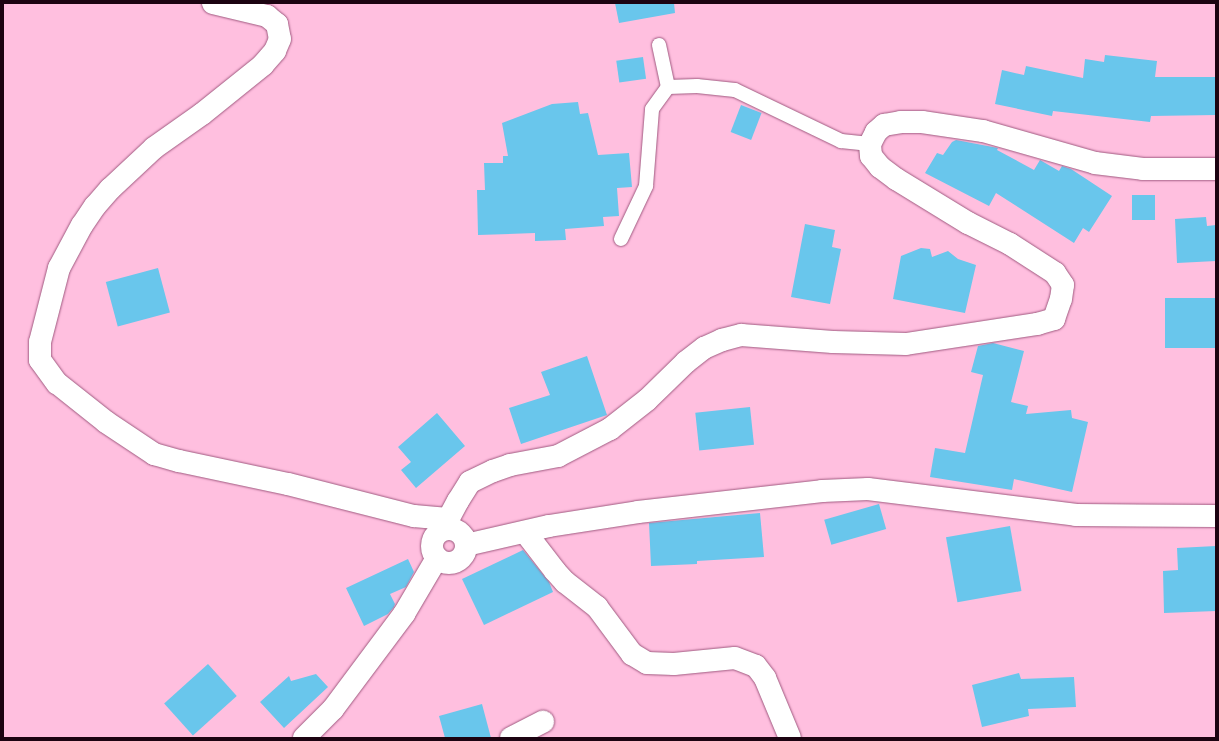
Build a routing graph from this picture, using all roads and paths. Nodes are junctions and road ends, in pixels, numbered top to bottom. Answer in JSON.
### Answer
{"nodes":[{"id":1,"x":213,"y":3,"type":"edge"},
{"id":2,"x":658,"y":45,"type":"dead end"},
{"id":3,"x":668,"y":87,"type":"junction"},
{"id":4,"x":870,"y":144,"type":"junction"},
{"id":5,"x":1216,"y":169,"type":"edge"},
{"id":6,"x":621,"y":239,"type":"dead end"},
{"id":7,"x":1216,"y":516,"type":"edge"},
{"id":8,"x":445,"y":524,"type":"junction"},
{"id":9,"x":525,"y":532,"type":"junction"},
{"id":10,"x":466,"y":546,"type":"junction"},
{"id":11,"x":437,"y":558,"type":"junction"},
{"id":12,"x":543,"y":722,"type":"dead end"},
{"id":13,"x":304,"y":738,"type":"edge"},
{"id":14,"x":511,"y":738,"type":"edge"},
{"id":15,"x":790,"y":738,"type":"edge"}],
"edges":[{"from":1,"to":8,"type":"street"},
{"from":2,"to":3,"type":"lane"},
{"from":3,"to":4,"type":"lane"},
{"from":3,"to":6,"type":"lane"},
{"from":4,"to":5,"type":"street"},
{"from":4,"to":8,"type":"street"},
{"from":7,"to":9,"type":"street"},
{"from":8,"to":10,"type":"street"},
{"from":8,"to":11,"type":"street"},
{"from":9,"to":10,"type":"street"},
{"from":9,"to":15,"type":"street"},
{"from":10,"to":11,"type":"street"},
{"from":11,"to":13,"type":"street"},
{"from":12,"to":14,"type":"street"}]}
